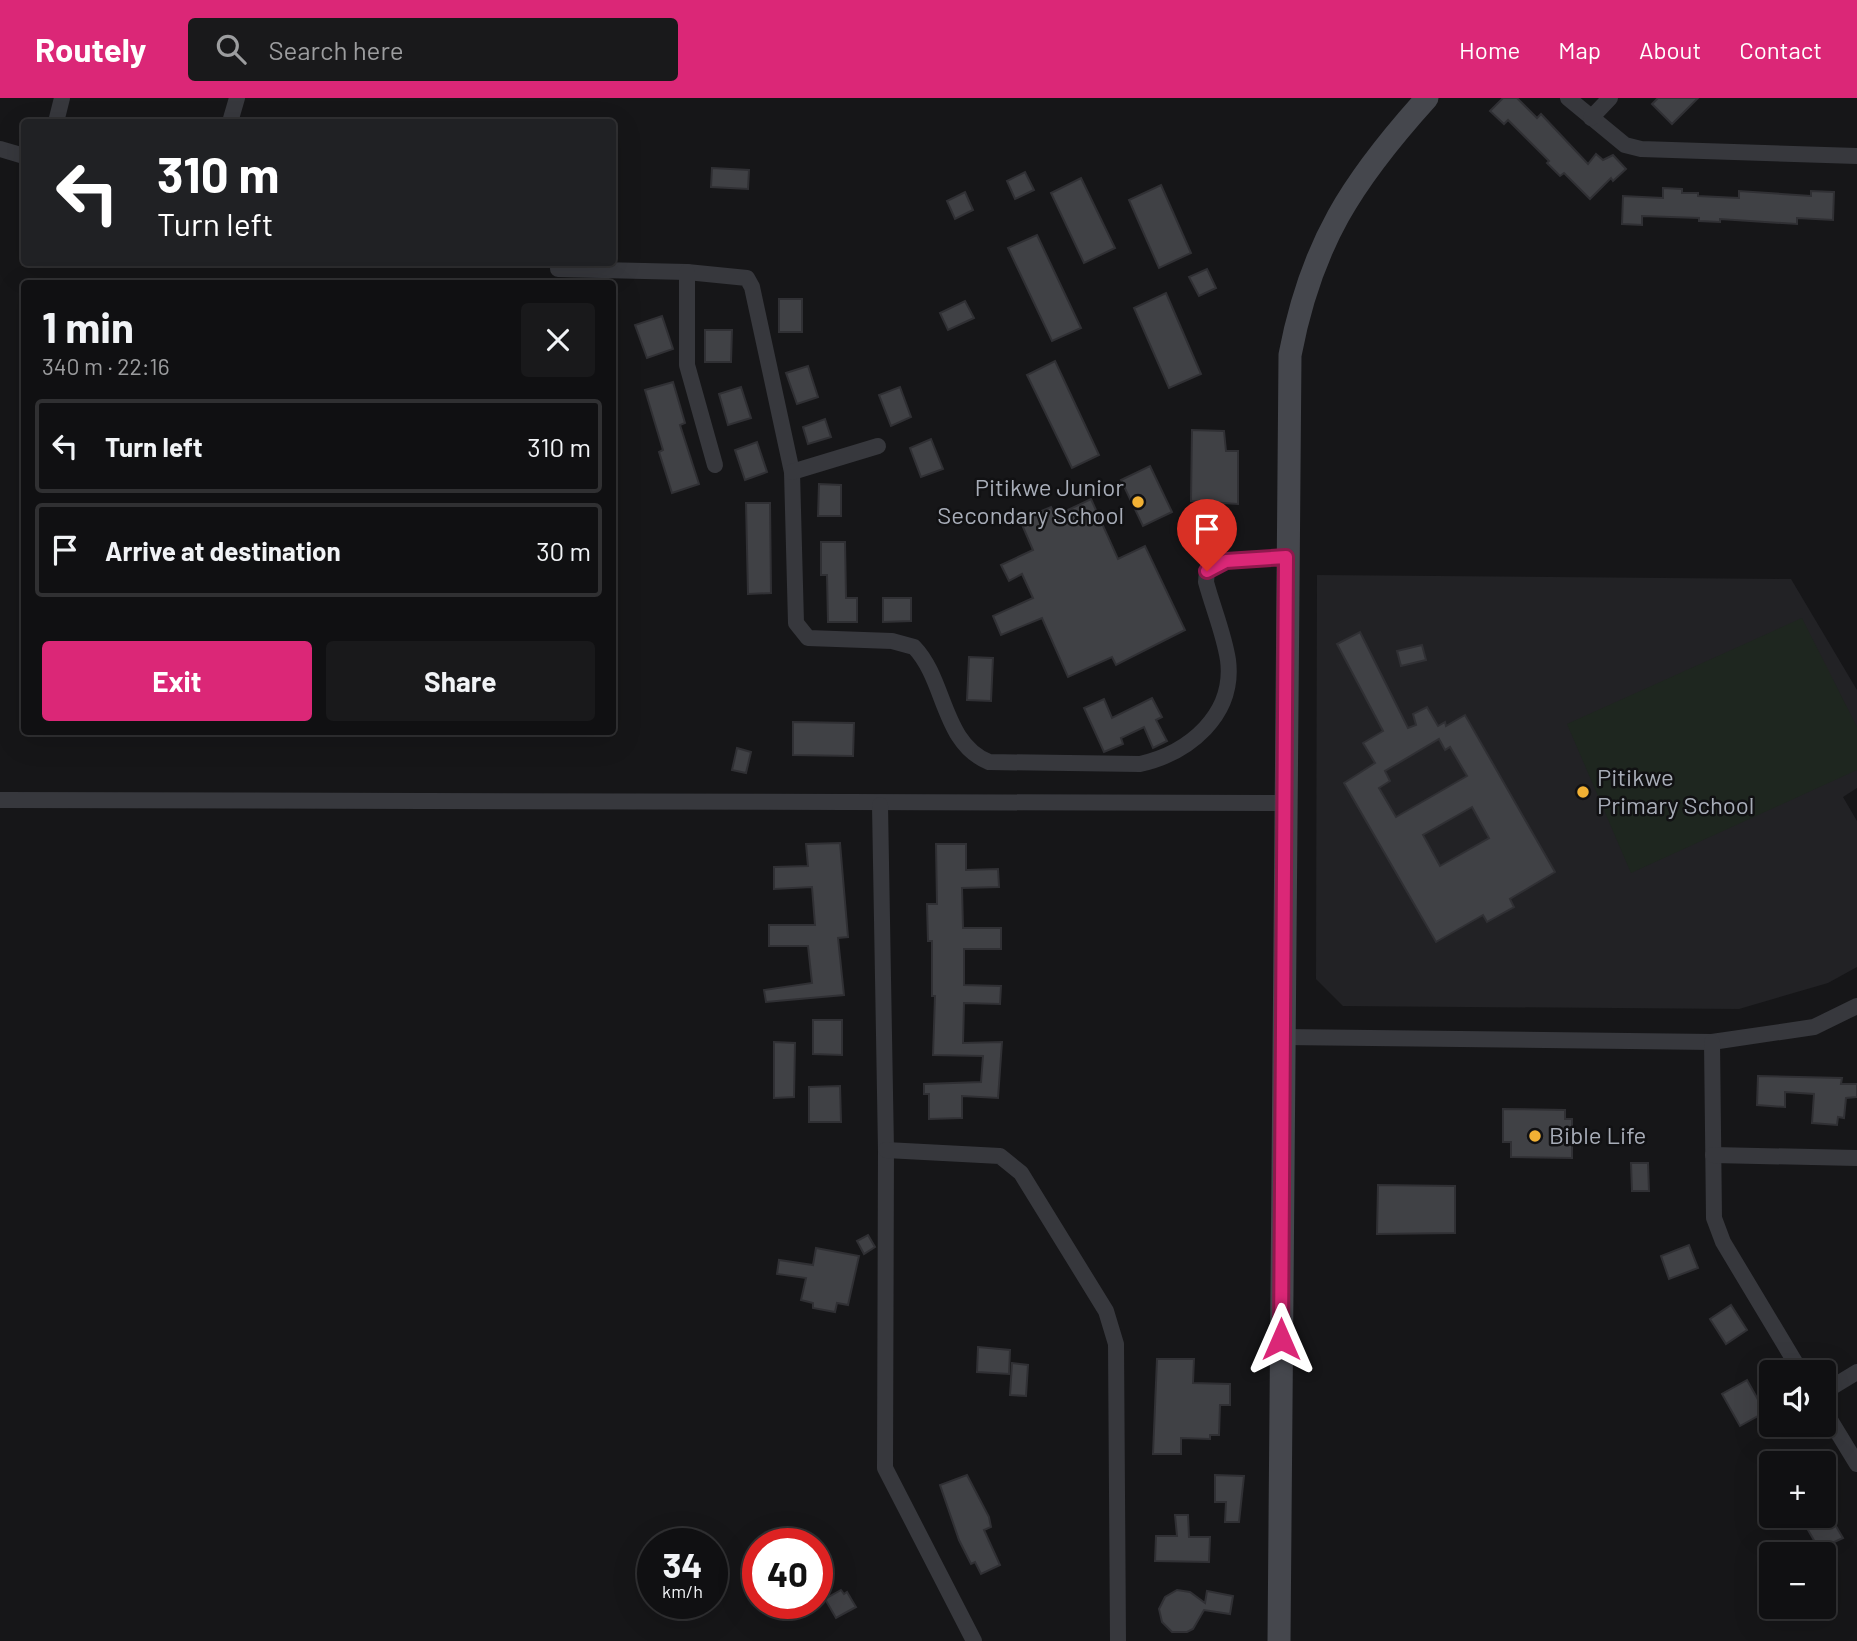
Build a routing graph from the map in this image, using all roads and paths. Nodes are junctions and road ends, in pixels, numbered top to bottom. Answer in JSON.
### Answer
{"nodes":[{"id":1,"x":62,"y":98,"type":"edge"},
{"id":2,"x":237,"y":98,"type":"edge"},
{"id":3,"x":1427,"y":98,"type":"edge"},
{"id":4,"x":1568,"y":98,"type":"edge"},
{"id":5,"x":1609,"y":98,"type":"edge"},
{"id":6,"x":1591,"y":118,"type":"junction"},
{"id":7,"x":57,"y":119,"type":"edge"},
{"id":8,"x":231,"y":119,"type":"edge"},
{"id":9,"x":0,"y":149,"type":"edge"},
{"id":10,"x":21,"y":155,"type":"edge"},
{"id":11,"x":1857,"y":156,"type":"edge"},
{"id":12,"x":558,"y":269,"type":"dead end"},
{"id":13,"x":687,"y":272,"type":"junction"},
{"id":14,"x":878,"y":446,"type":"dead end"},
{"id":15,"x":715,"y":465,"type":"dead end"},
{"id":16,"x":792,"y":471,"type":"junction"},
{"id":17,"x":1286,"y":557,"type":"junction"},
{"id":18,"x":0,"y":800,"type":"edge"},
{"id":19,"x":1285,"y":803,"type":"junction"},
{"id":20,"x":880,"y":804,"type":"junction"},
{"id":21,"x":1857,"y":1006,"type":"edge"},
{"id":22,"x":1283,"y":1037,"type":"junction"},
{"id":23,"x":1712,"y":1042,"type":"junction"},
{"id":24,"x":886,"y":1150,"type":"junction"},
{"id":25,"x":1713,"y":1155,"type":"junction"},
{"id":26,"x":1857,"y":1158,"type":"edge"},
{"id":27,"x":1794,"y":1360,"type":"edge"},
{"id":28,"x":1857,"y":1372,"type":"edge"},
{"id":29,"x":1836,"y":1385,"type":"edge"},
{"id":30,"x":1836,"y":1430,"type":"edge"},
{"id":31,"x":1857,"y":1464,"type":"edge"},
{"id":32,"x":974,"y":1641,"type":"edge"},
{"id":33,"x":1118,"y":1641,"type":"edge"},
{"id":34,"x":1279,"y":1641,"type":"edge"}],
"edges":[{"from":1,"to":7,"type":"street"},
{"from":2,"to":8,"type":"street"},
{"from":3,"to":17,"type":"street"},
{"from":4,"to":6,"type":"street"},
{"from":5,"to":6,"type":"street"},
{"from":6,"to":11,"type":"street"},
{"from":9,"to":10,"type":"street"},
{"from":12,"to":13,"type":"street"},
{"from":13,"to":15,"type":"street"},
{"from":13,"to":16,"type":"street"},
{"from":14,"to":16,"type":"street"},
{"from":16,"to":17,"type":"street"},
{"from":17,"to":19,"type":"street"},
{"from":18,"to":20,"type":"street"},
{"from":19,"to":20,"type":"street"},
{"from":19,"to":22,"type":"street"},
{"from":20,"to":24,"type":"street"},
{"from":21,"to":23,"type":"street"},
{"from":22,"to":23,"type":"street"},
{"from":22,"to":34,"type":"street"},
{"from":23,"to":25,"type":"street"},
{"from":24,"to":32,"type":"street"},
{"from":24,"to":33,"type":"street"},
{"from":25,"to":26,"type":"street"},
{"from":25,"to":27,"type":"street"},
{"from":28,"to":29,"type":"street"},
{"from":30,"to":31,"type":"street"}]}
